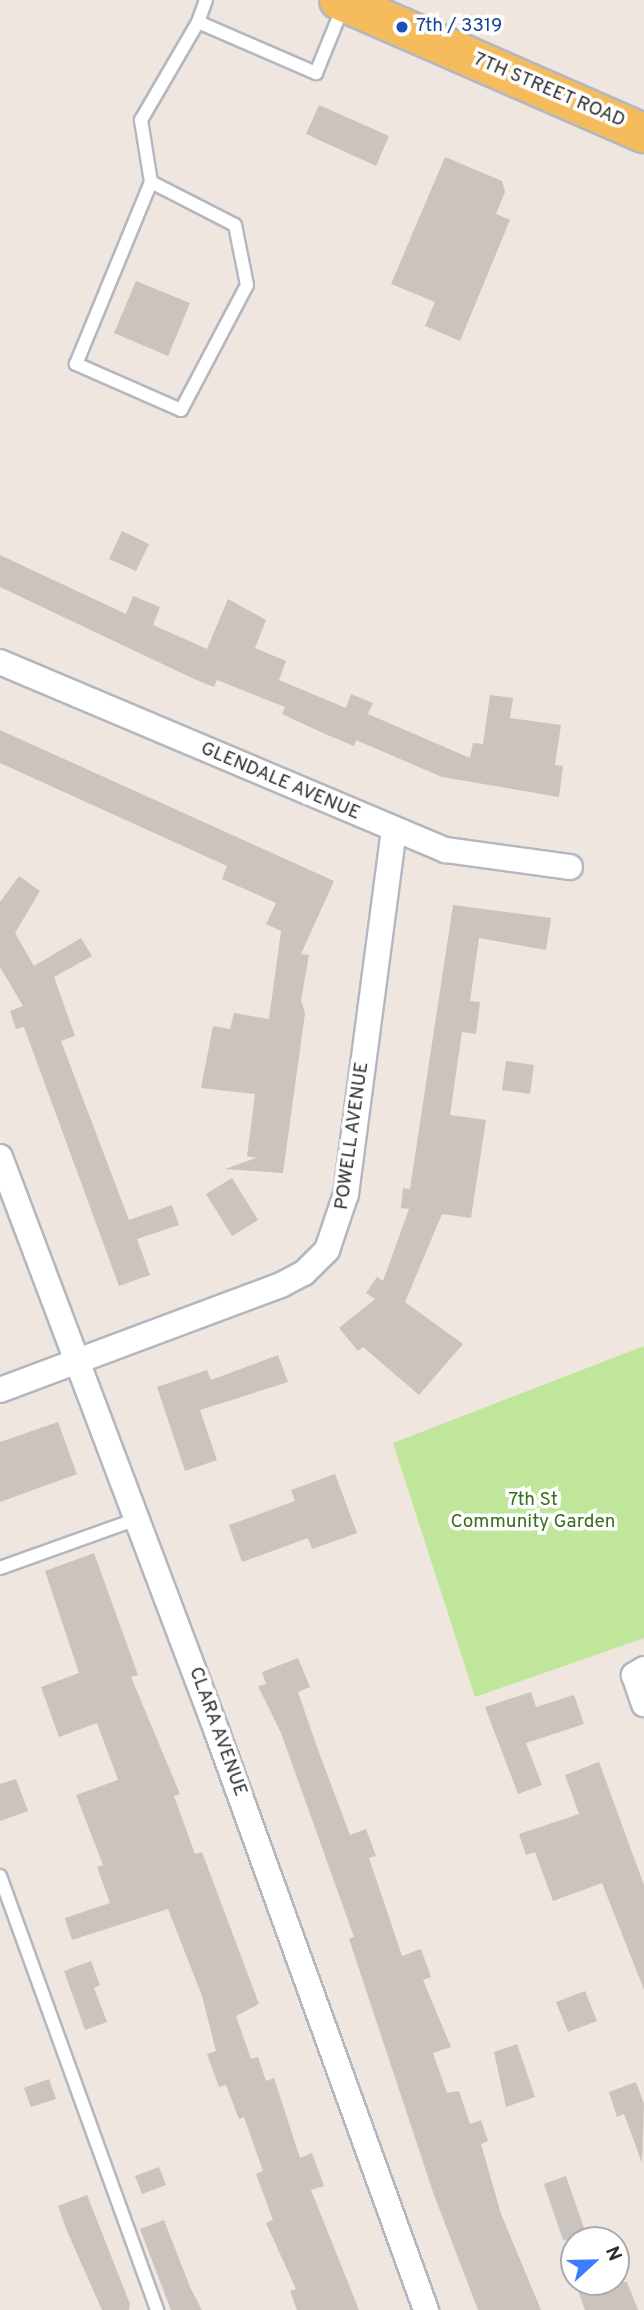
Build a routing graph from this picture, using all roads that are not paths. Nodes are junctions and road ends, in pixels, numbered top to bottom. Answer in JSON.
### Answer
{"nodes":[{"id":1,"x":206,"y":0,"type":"edge"},
{"id":2,"x":342,"y":1,"type":"edge"},
{"id":3,"x":198,"y":22,"type":"junction"},
{"id":4,"x":644,"y":133,"type":"edge"},
{"id":5,"x":151,"y":182,"type":"junction"},
{"id":6,"x":0,"y":662,"type":"edge"},
{"id":7,"x":394,"y":830,"type":"junction"},
{"id":8,"x":570,"y":867,"type":"dead end"},
{"id":9,"x":0,"y":1157,"type":"edge"},
{"id":10,"x":6,"y":1192,"type":"edge"},
{"id":11,"x":76,"y":1362,"type":"junction"},
{"id":12,"x":0,"y":1390,"type":"edge"},
{"id":13,"x":137,"y":1519,"type":"junction"},
{"id":14,"x":0,"y":1568,"type":"edge"},
{"id":15,"x":639,"y":1672,"type":"edge"},
{"id":16,"x":644,"y":1704,"type":"edge"},
{"id":17,"x":0,"y":1876,"type":"edge"},
{"id":18,"x":157,"y":2310,"type":"edge"},
{"id":19,"x":426,"y":2310,"type":"edge"}],
"edges":[{"from":1,"to":3,"type":"lane"},
{"from":2,"to":3,"type":"lane"},
{"from":2,"to":4,"type":"main road","name":"7TH STREET ROAD"},
{"from":3,"to":5,"type":"lane"},
{"from":5,"to":5,"type":"lane"},
{"from":6,"to":7,"type":"street","name":"GLENDALE AVENUE"},
{"from":7,"to":8,"type":"street","name":"GLENDALE AVENUE"},
{"from":7,"to":11,"type":"street","name":"POWELL AVENUE"},
{"from":9,"to":10,"type":"street","name":"CLARA AVENUE"},
{"from":10,"to":11,"type":"street","name":"CLARA AVENUE"},
{"from":11,"to":12,"type":"street","name":"POWELL AVENUE"},
{"from":11,"to":13,"type":"street","name":"CLARA AVENUE"},
{"from":13,"to":14,"type":"lane"},
{"from":13,"to":19,"type":"street","name":"CLARA AVENUE"},
{"from":15,"to":16,"type":"street"},
{"from":17,"to":18,"type":"lane"}]}
